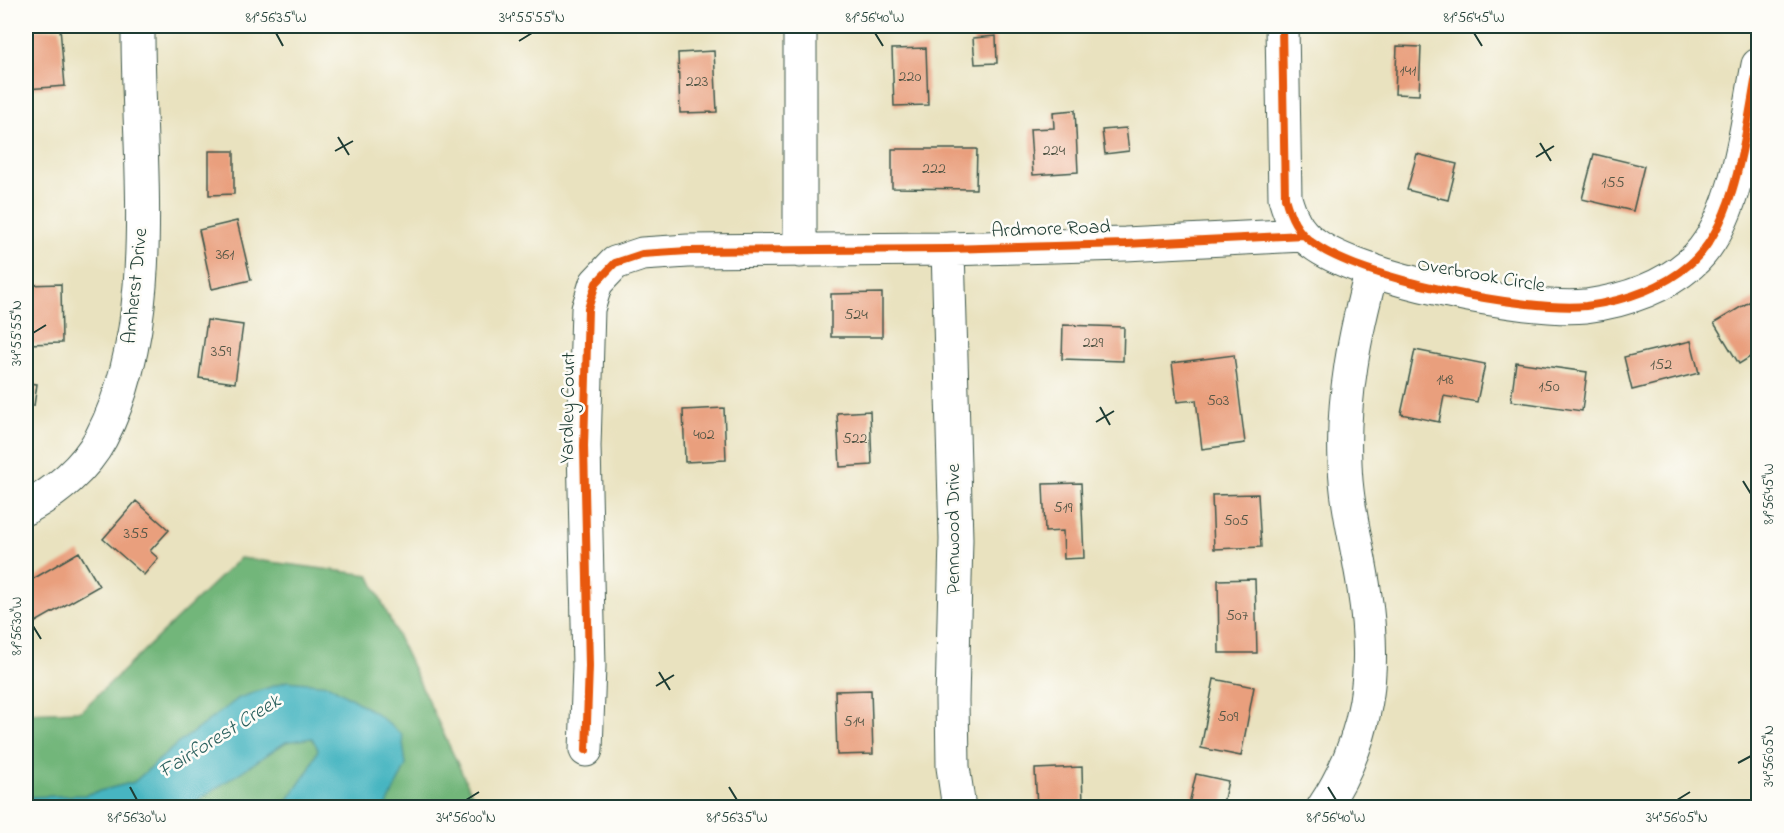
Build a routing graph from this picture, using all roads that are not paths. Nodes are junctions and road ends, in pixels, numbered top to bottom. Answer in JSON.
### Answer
{"nodes":[{"id":1,"x":138,"y":26,"type":"edge"},
{"id":2,"x":800,"y":26,"type":"edge"},
{"id":3,"x":1282,"y":26,"type":"edge"},
{"id":4,"x":1758,"y":65,"type":"edge"},
{"id":5,"x":1303,"y":235,"type":"junction"},
{"id":6,"x":948,"y":249,"type":"junction"},
{"id":7,"x":800,"y":250,"type":"junction"},
{"id":8,"x":1372,"y":270,"type":"junction"},
{"id":9,"x":26,"y":508,"type":"edge"},
{"id":10,"x":586,"y":750,"type":"dead end"},
{"id":11,"x":959,"y":807,"type":"edge"},
{"id":12,"x":1323,"y":807,"type":"edge"}],
"edges":[{"from":1,"to":9,"type":"street","name":"Amherst Drive"},
{"from":2,"to":7,"type":"street"},
{"from":3,"to":5,"type":"street","name":"Overbrook Circle"},
{"from":4,"to":8,"type":"street","name":"Overbrook Circle"},
{"from":5,"to":6,"type":"street","name":"Ardmore Road"},
{"from":5,"to":8,"type":"street","name":"Overbrook Circle"},
{"from":6,"to":7,"type":"street","name":"Ardmore Road"},
{"from":6,"to":11,"type":"street","name":"Pennwood Drive"},
{"from":7,"to":10,"type":"street","name":"Yardley Court"},
{"from":8,"to":12,"type":"street"}]}
